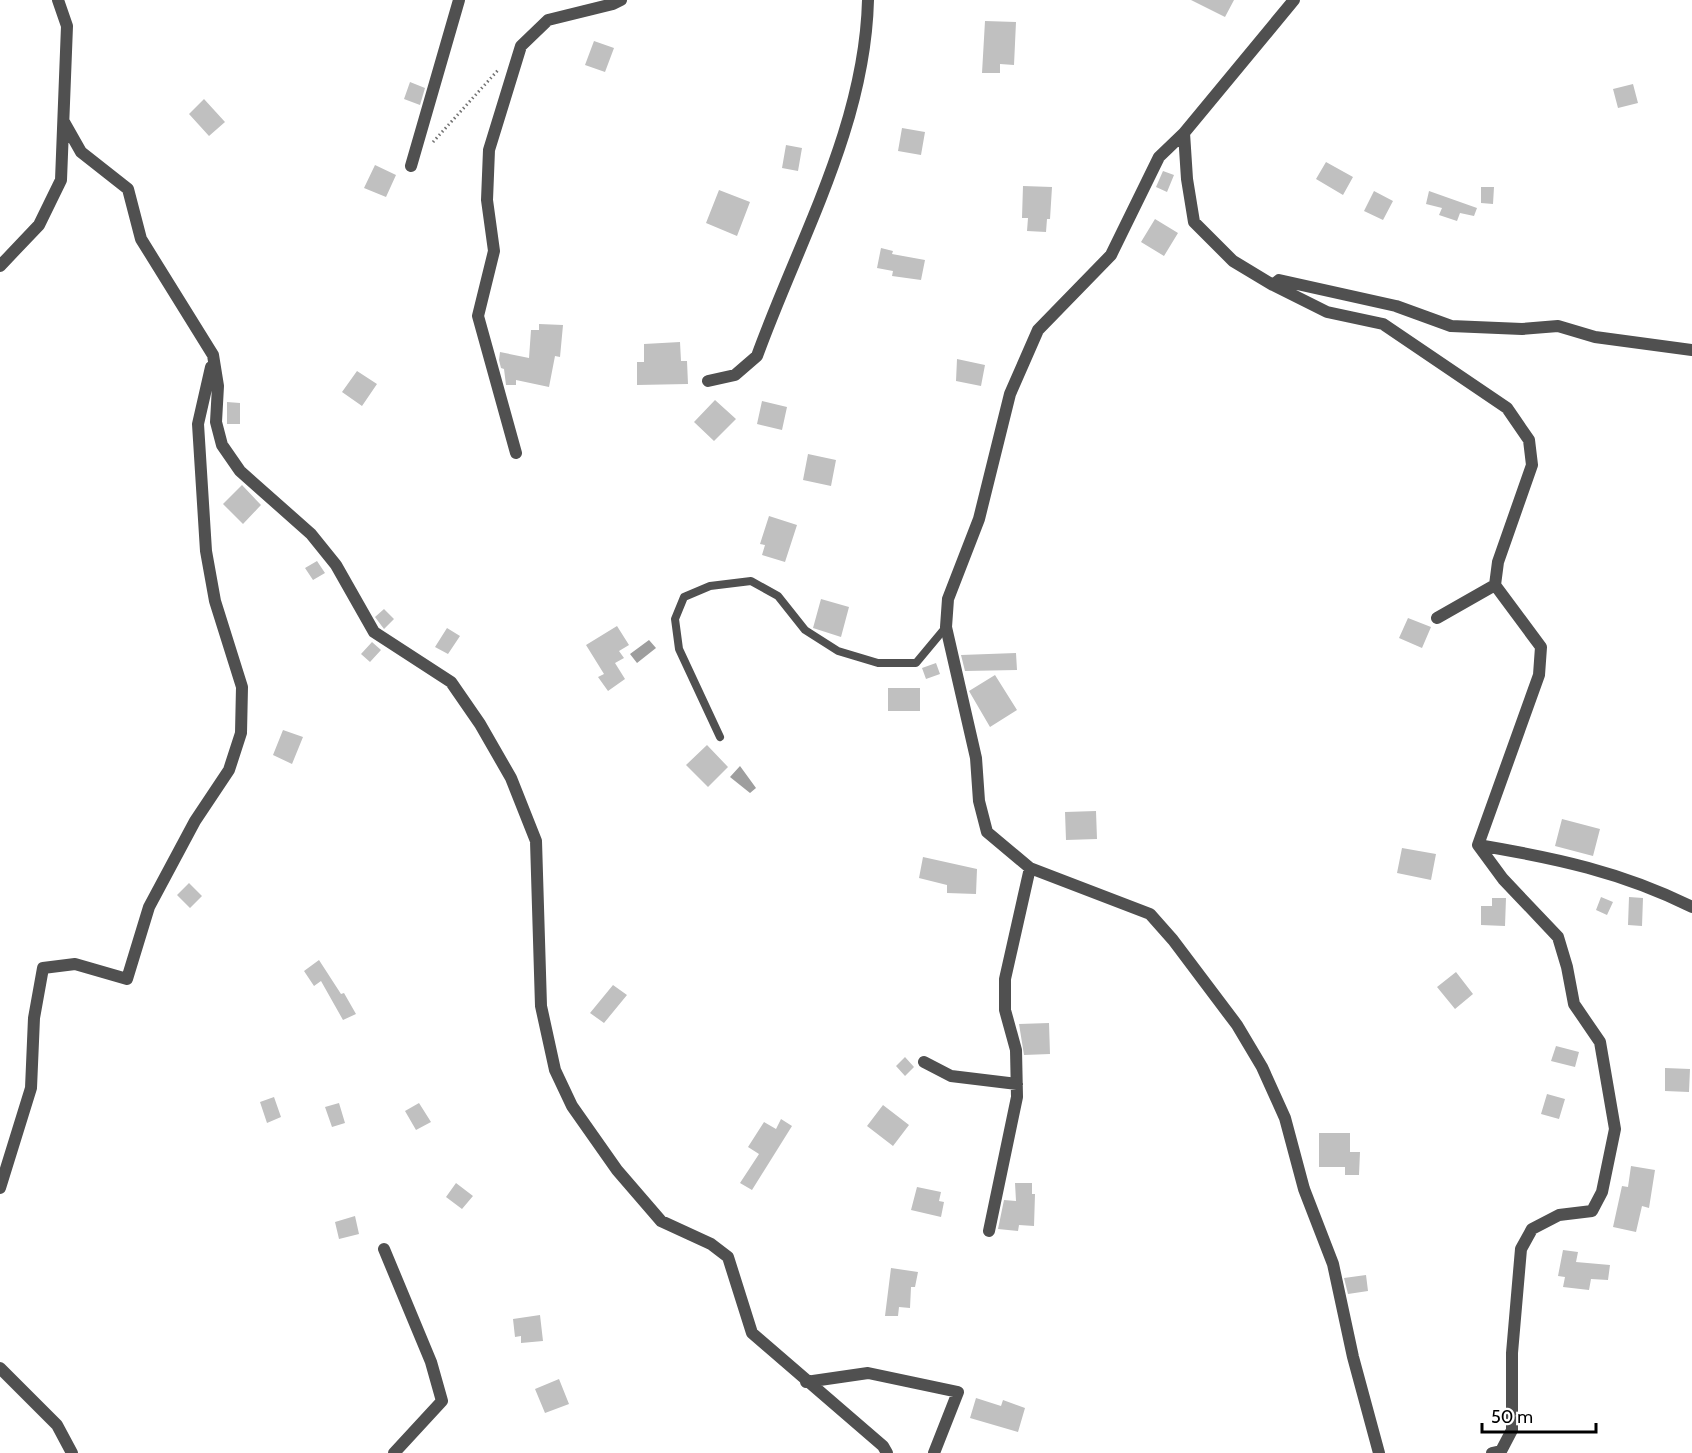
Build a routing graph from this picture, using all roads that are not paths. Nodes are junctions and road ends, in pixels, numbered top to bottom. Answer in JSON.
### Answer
{"nodes":[{"id":1,"x":58,"y":0,"type":"edge"},
{"id":2,"x":459,"y":0,"type":"edge"},
{"id":3,"x":621,"y":0,"type":"edge"},
{"id":4,"x":868,"y":0,"type":"edge"},
{"id":5,"x":1289,"y":2,"type":"edge"},
{"id":6,"x":64,"y":122,"type":"junction"},
{"id":7,"x":1184,"y":132,"type":"junction"},
{"id":8,"x":411,"y":166,"type":"dead end"},
{"id":9,"x":0,"y":266,"type":"edge"},
{"id":10,"x":1272,"y":285,"type":"junction"},
{"id":11,"x":1692,"y":350,"type":"edge"},
{"id":12,"x":213,"y":356,"type":"junction"},
{"id":13,"x":708,"y":381,"type":"dead end"},
{"id":14,"x":516,"y":453,"type":"dead end"},
{"id":15,"x":1495,"y":585,"type":"junction"},
{"id":16,"x":1437,"y":618,"type":"dead end"},
{"id":17,"x":946,"y":627,"type":"junction"},
{"id":18,"x":720,"y":737,"type":"dead end"},
{"id":19,"x":1478,"y":845,"type":"junction"},
{"id":20,"x":1030,"y":868,"type":"junction"},
{"id":21,"x":1692,"y":907,"type":"edge"},
{"id":22,"x":924,"y":1062,"type":"dead end"},
{"id":23,"x":1017,"y":1084,"type":"junction"},
{"id":24,"x":0,"y":1188,"type":"edge"},
{"id":25,"x":989,"y":1231,"type":"dead end"},
{"id":26,"x":384,"y":1249,"type":"dead end"},
{"id":27,"x":0,"y":1368,"type":"edge"},
{"id":28,"x":807,"y":1382,"type":"junction"},
{"id":29,"x":1379,"y":1452,"type":"edge"},
{"id":30,"x":72,"y":1453,"type":"edge"},
{"id":31,"x":394,"y":1453,"type":"edge"},
{"id":32,"x":886,"y":1453,"type":"edge"},
{"id":33,"x":934,"y":1453,"type":"edge"},
{"id":34,"x":1393,"y":1453,"type":"edge"},
{"id":35,"x":1492,"y":1453,"type":"edge"}],
"edges":[{"from":1,"to":6,"type":"street"},
{"from":2,"to":8,"type":"street"},
{"from":3,"to":14,"type":"street"},
{"from":4,"to":13,"type":"street"},
{"from":5,"to":7,"type":"street"},
{"from":6,"to":9,"type":"street"},
{"from":6,"to":12,"type":"street"},
{"from":7,"to":10,"type":"street"},
{"from":7,"to":17,"type":"street"},
{"from":10,"to":11,"type":"street"},
{"from":10,"to":15,"type":"street"},
{"from":12,"to":24,"type":"street"},
{"from":12,"to":28,"type":"street"},
{"from":15,"to":16,"type":"street"},
{"from":15,"to":19,"type":"street"},
{"from":17,"to":18,"type":"lane"},
{"from":17,"to":20,"type":"street"},
{"from":19,"to":21,"type":"street"},
{"from":19,"to":35,"type":"street"},
{"from":20,"to":23,"type":"street"},
{"from":20,"to":29,"type":"street"},
{"from":22,"to":23,"type":"street"},
{"from":23,"to":25,"type":"street"},
{"from":26,"to":31,"type":"street"},
{"from":27,"to":30,"type":"street"},
{"from":28,"to":32,"type":"street"},
{"from":28,"to":33,"type":"street"},
{"from":29,"to":34,"type":"street"}]}
